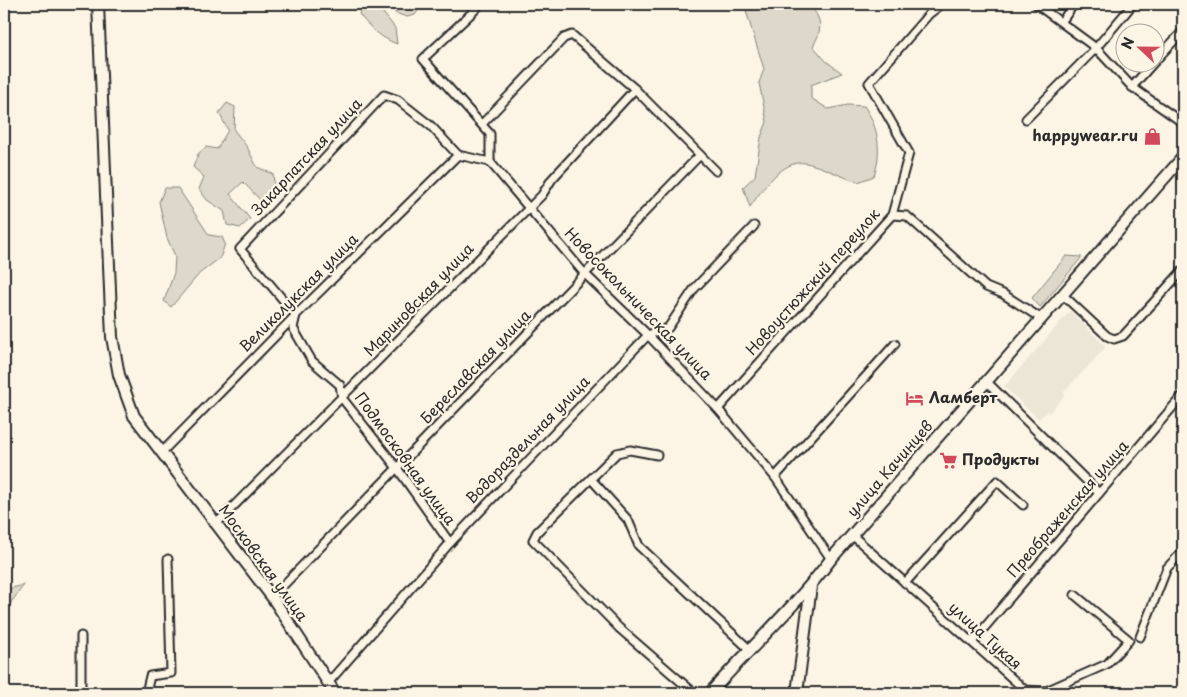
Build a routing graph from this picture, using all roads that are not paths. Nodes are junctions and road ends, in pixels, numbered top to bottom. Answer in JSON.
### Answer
{"nodes":[{"id":1,"x":98,"y":4,"type":"edge"},
{"id":2,"x":942,"y":4,"type":"edge"},
{"id":3,"x":1036,"y":4,"type":"edge"},
{"id":4,"x":1074,"y":4,"type":"edge"},
{"id":5,"x":1133,"y":4,"type":"edge"},
{"id":6,"x":477,"y":8,"type":"dead end"},
{"id":7,"x":1062,"y":21,"type":"junction"},
{"id":8,"x":1183,"y":31,"type":"edge"},
{"id":9,"x":1096,"y":48,"type":"junction"},
{"id":10,"x":1164,"y":51,"type":"edge"},
{"id":11,"x":1145,"y":72,"type":"edge"},
{"id":12,"x":1132,"y":87,"type":"junction"},
{"id":13,"x":634,"y":89,"type":"junction"},
{"id":14,"x":1026,"y":119,"type":"dead end"},
{"id":15,"x":483,"y":123,"type":"junction"},
{"id":16,"x":1183,"y":123,"type":"edge"},
{"id":17,"x":458,"y":155,"type":"junction"},
{"id":18,"x":700,"y":155,"type":"junction"},
{"id":19,"x":1183,"y":157,"type":"edge"},
{"id":20,"x":490,"y":162,"type":"junction"},
{"id":21,"x":716,"y":171,"type":"dead end"},
{"id":22,"x":528,"y":209,"type":"junction"},
{"id":23,"x":892,"y":215,"type":"junction"},
{"id":24,"x":754,"y":226,"type":"dead end"},
{"id":25,"x":1183,"y":270,"type":"edge"},
{"id":26,"x":584,"y":273,"type":"junction"},
{"id":27,"x":1063,"y":295,"type":"junction"},
{"id":28,"x":296,"y":315,"type":"junction"},
{"id":29,"x":1042,"y":319,"type":"junction"},
{"id":30,"x":648,"y":335,"type":"junction"},
{"id":31,"x":895,"y":344,"type":"dead end"},
{"id":32,"x":987,"y":382,"type":"junction"},
{"id":33,"x":1183,"y":395,"type":"edge"},
{"id":34,"x":342,"y":398,"type":"junction"},
{"id":35,"x":718,"y":408,"type":"junction"},
{"id":36,"x":162,"y":452,"type":"junction"},
{"id":37,"x":657,"y":456,"type":"dead end"},
{"id":38,"x":397,"y":468,"type":"junction"},
{"id":39,"x":775,"y":477,"type":"junction"},
{"id":40,"x":592,"y":480,"type":"junction"},
{"id":41,"x":1099,"y":493,"type":"junction"},
{"id":42,"x":1023,"y":505,"type":"dead end"},
{"id":43,"x":216,"y":524,"type":"junction"},
{"id":44,"x":852,"y":535,"type":"junction"},
{"id":45,"x":450,"y":542,"type":"junction"},
{"id":46,"x":1183,"y":551,"type":"edge"},
{"id":47,"x":168,"y":559,"type":"dead end"},
{"id":48,"x":831,"y":559,"type":"junction"},
{"id":49,"x":905,"y":583,"type":"junction"},
{"id":50,"x":811,"y":586,"type":"junction"},
{"id":51,"x":1076,"y":596,"type":"dead end"},
{"id":52,"x":272,"y":597,"type":"junction"},
{"id":53,"x":81,"y":636,"type":"dead end"},
{"id":54,"x":1140,"y":637,"type":"dead end"},
{"id":55,"x":973,"y":641,"type":"junction"},
{"id":56,"x":749,"y":649,"type":"junction"},
{"id":57,"x":328,"y":682,"type":"junction"},
{"id":58,"x":81,"y":693,"type":"edge"},
{"id":59,"x":146,"y":693,"type":"edge"},
{"id":60,"x":335,"y":693,"type":"edge"},
{"id":61,"x":694,"y":693,"type":"edge"},
{"id":62,"x":710,"y":693,"type":"edge"},
{"id":63,"x":797,"y":693,"type":"edge"}],
"edges":[{"from":1,"to":36,"type":"main road","name":"Московская улица"},
{"from":2,"to":23,"type":"street","name":"Новоустюжский переулок"},
{"from":3,"to":7,"type":"street"},
{"from":4,"to":7,"type":"street"},
{"from":5,"to":9,"type":"street"},
{"from":6,"to":15,"type":"street"},
{"from":7,"to":9,"type":"street"},
{"from":8,"to":10,"type":"street"},
{"from":9,"to":12,"type":"street"},
{"from":9,"to":14,"type":"street"},
{"from":11,"to":12,"type":"street"},
{"from":12,"to":16,"type":"street"},
{"from":13,"to":15,"type":"street"},
{"from":13,"to":18,"type":"street"},
{"from":13,"to":22,"type":"street","name":"Мариновская улица"},
{"from":15,"to":20,"type":"street"},
{"from":17,"to":20,"type":"street"},
{"from":17,"to":28,"type":"street","name":"Великолукская улица"},
{"from":17,"to":28,"type":"street","name":"Закарпатская улица"},
{"from":18,"to":21,"type":"street"},
{"from":18,"to":26,"type":"street","name":"Береславская улица"},
{"from":19,"to":27,"type":"main road","name":"улица Качинцев"},
{"from":20,"to":22,"type":"street","name":"Новосокольническая улица"},
{"from":22,"to":26,"type":"street","name":"Новосокольническая улица"},
{"from":22,"to":34,"type":"street","name":"Мариновская улица"},
{"from":23,"to":29,"type":"street"},
{"from":23,"to":35,"type":"street","name":"Новоустюжский переулок"},
{"from":24,"to":30,"type":"street","name":"Водораздельная улица"},
{"from":25,"to":27,"type":"street"},
{"from":26,"to":30,"type":"street","name":"Новосокольническая улица"},
{"from":26,"to":38,"type":"street","name":"Береславская улица"},
{"from":27,"to":29,"type":"main road","name":"улица Качинцев"},
{"from":28,"to":34,"type":"street","name":"Подмосковная улица"},
{"from":28,"to":36,"type":"street","name":"Великолукская улица"},
{"from":29,"to":32,"type":"main road","name":"улица Качинцев"},
{"from":30,"to":35,"type":"street","name":"Новосокольническая улица"},
{"from":30,"to":45,"type":"street","name":"Водораздельная улица"},
{"from":31,"to":39,"type":"street"},
{"from":32,"to":41,"type":"street"},
{"from":32,"to":44,"type":"main road","name":"улица Качинцев"},
{"from":33,"to":41,"type":"street","name":"Преображенская улица"},
{"from":34,"to":38,"type":"street","name":"Подмосковная улица"},
{"from":34,"to":43,"type":"street","name":"Мариновская улица"},
{"from":35,"to":39,"type":"street","name":"Новосокольническая улица"},
{"from":36,"to":43,"type":"main road","name":"Московская улица"},
{"from":37,"to":40,"type":"street"},
{"from":38,"to":45,"type":"street","name":"Подмосковная улица"},
{"from":38,"to":52,"type":"street","name":"Береславская улица"},
{"from":39,"to":48,"type":"street","name":"Новосокольническая улица"},
{"from":40,"to":56,"type":"street"},
{"from":40,"to":61,"type":"street"},
{"from":41,"to":55,"type":"street","name":"Преображенская улица"},
{"from":42,"to":49,"type":"street"},
{"from":43,"to":52,"type":"main road","name":"Московская улица"},
{"from":44,"to":48,"type":"main road","name":"улица Качинцев"},
{"from":44,"to":49,"type":"street","name":"улица Тукая"},
{"from":45,"to":57,"type":"street","name":"Водораздельная улица"},
{"from":46,"to":54,"type":"street"},
{"from":47,"to":59,"type":"street"},
{"from":48,"to":50,"type":"main road","name":"улица Качинцев"},
{"from":49,"to":55,"type":"street","name":"улица Тукая"},
{"from":50,"to":56,"type":"main road"},
{"from":50,"to":63,"type":"main road","name":"улица Качинцев"},
{"from":51,"to":55,"type":"street","name":"улица Тукая"},
{"from":52,"to":57,"type":"main road","name":"Московская улица"},
{"from":53,"to":58,"type":"street"},
{"from":56,"to":62,"type":"main road"},
{"from":57,"to":60,"type":"main road","name":"Московская улица"}]}
